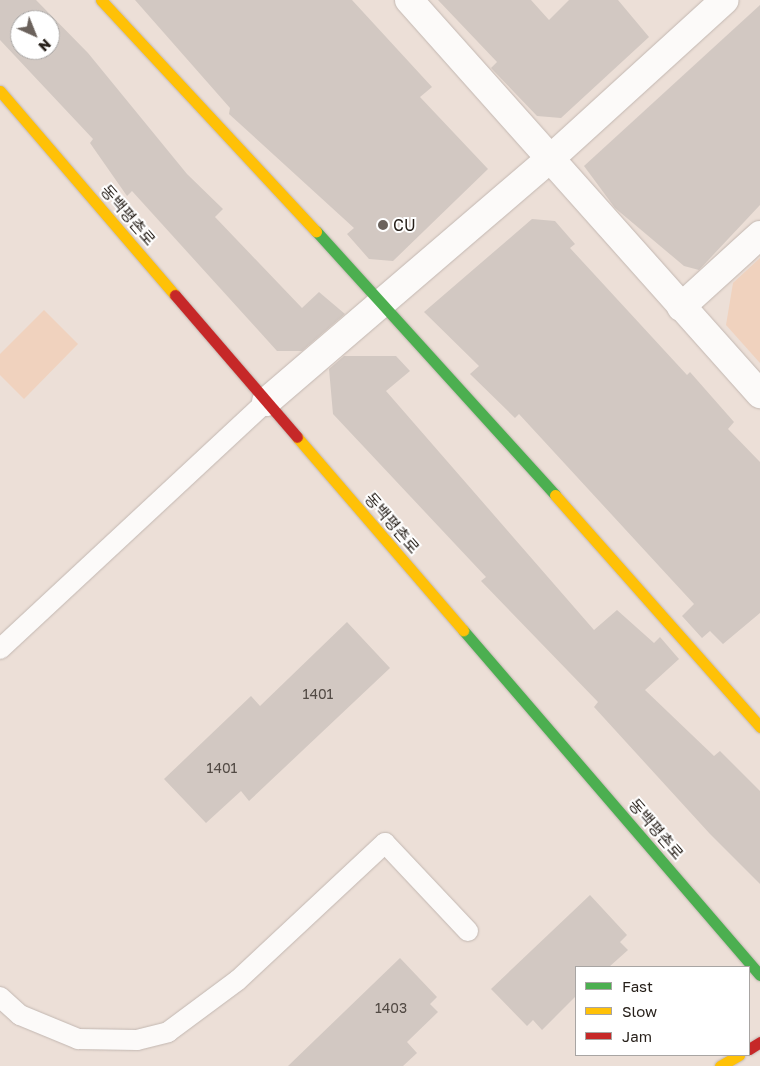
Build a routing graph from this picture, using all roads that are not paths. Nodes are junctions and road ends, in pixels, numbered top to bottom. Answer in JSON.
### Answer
{"nodes":[{"id":1,"x":101,"y":0,"type":"edge"},
{"id":2,"x":409,"y":0,"type":"edge"},
{"id":3,"x":725,"y":0,"type":"edge"},
{"id":4,"x":0,"y":91,"type":"edge"},
{"id":5,"x":550,"y":160,"type":"junction"},
{"id":6,"x":760,"y":235,"type":"edge"},
{"id":7,"x":384,"y":303,"type":"junction"},
{"id":8,"x":681,"y":307,"type":"junction"},
{"id":9,"x":760,"y":394,"type":"edge"},
{"id":10,"x":266,"y":402,"type":"junction"},
{"id":11,"x":0,"y":649,"type":"edge"},
{"id":12,"x":760,"y":727,"type":"edge"},
{"id":13,"x":468,"y":931,"type":"dead end"},
{"id":14,"x":760,"y":975,"type":"edge"},
{"id":15,"x":0,"y":997,"type":"edge"},
{"id":16,"x":737,"y":1056,"type":"edge"},
{"id":17,"x":720,"y":1066,"type":"edge"}],
"edges":[{"from":1,"to":7,"type":"street"},
{"from":2,"to":5,"type":"street"},
{"from":3,"to":5,"type":"street"},
{"from":4,"to":10,"type":"street","name":"동백평촌로"},
{"from":5,"to":7,"type":"street"},
{"from":5,"to":8,"type":"street"},
{"from":6,"to":8,"type":"street"},
{"from":7,"to":10,"type":"street"},
{"from":7,"to":12,"type":"street"},
{"from":8,"to":9,"type":"street"},
{"from":10,"to":11,"type":"lane"},
{"from":10,"to":14,"type":"street","name":"동백평촌로"},
{"from":13,"to":15,"type":"lane"},
{"from":16,"to":17,"type":"street"}]}
